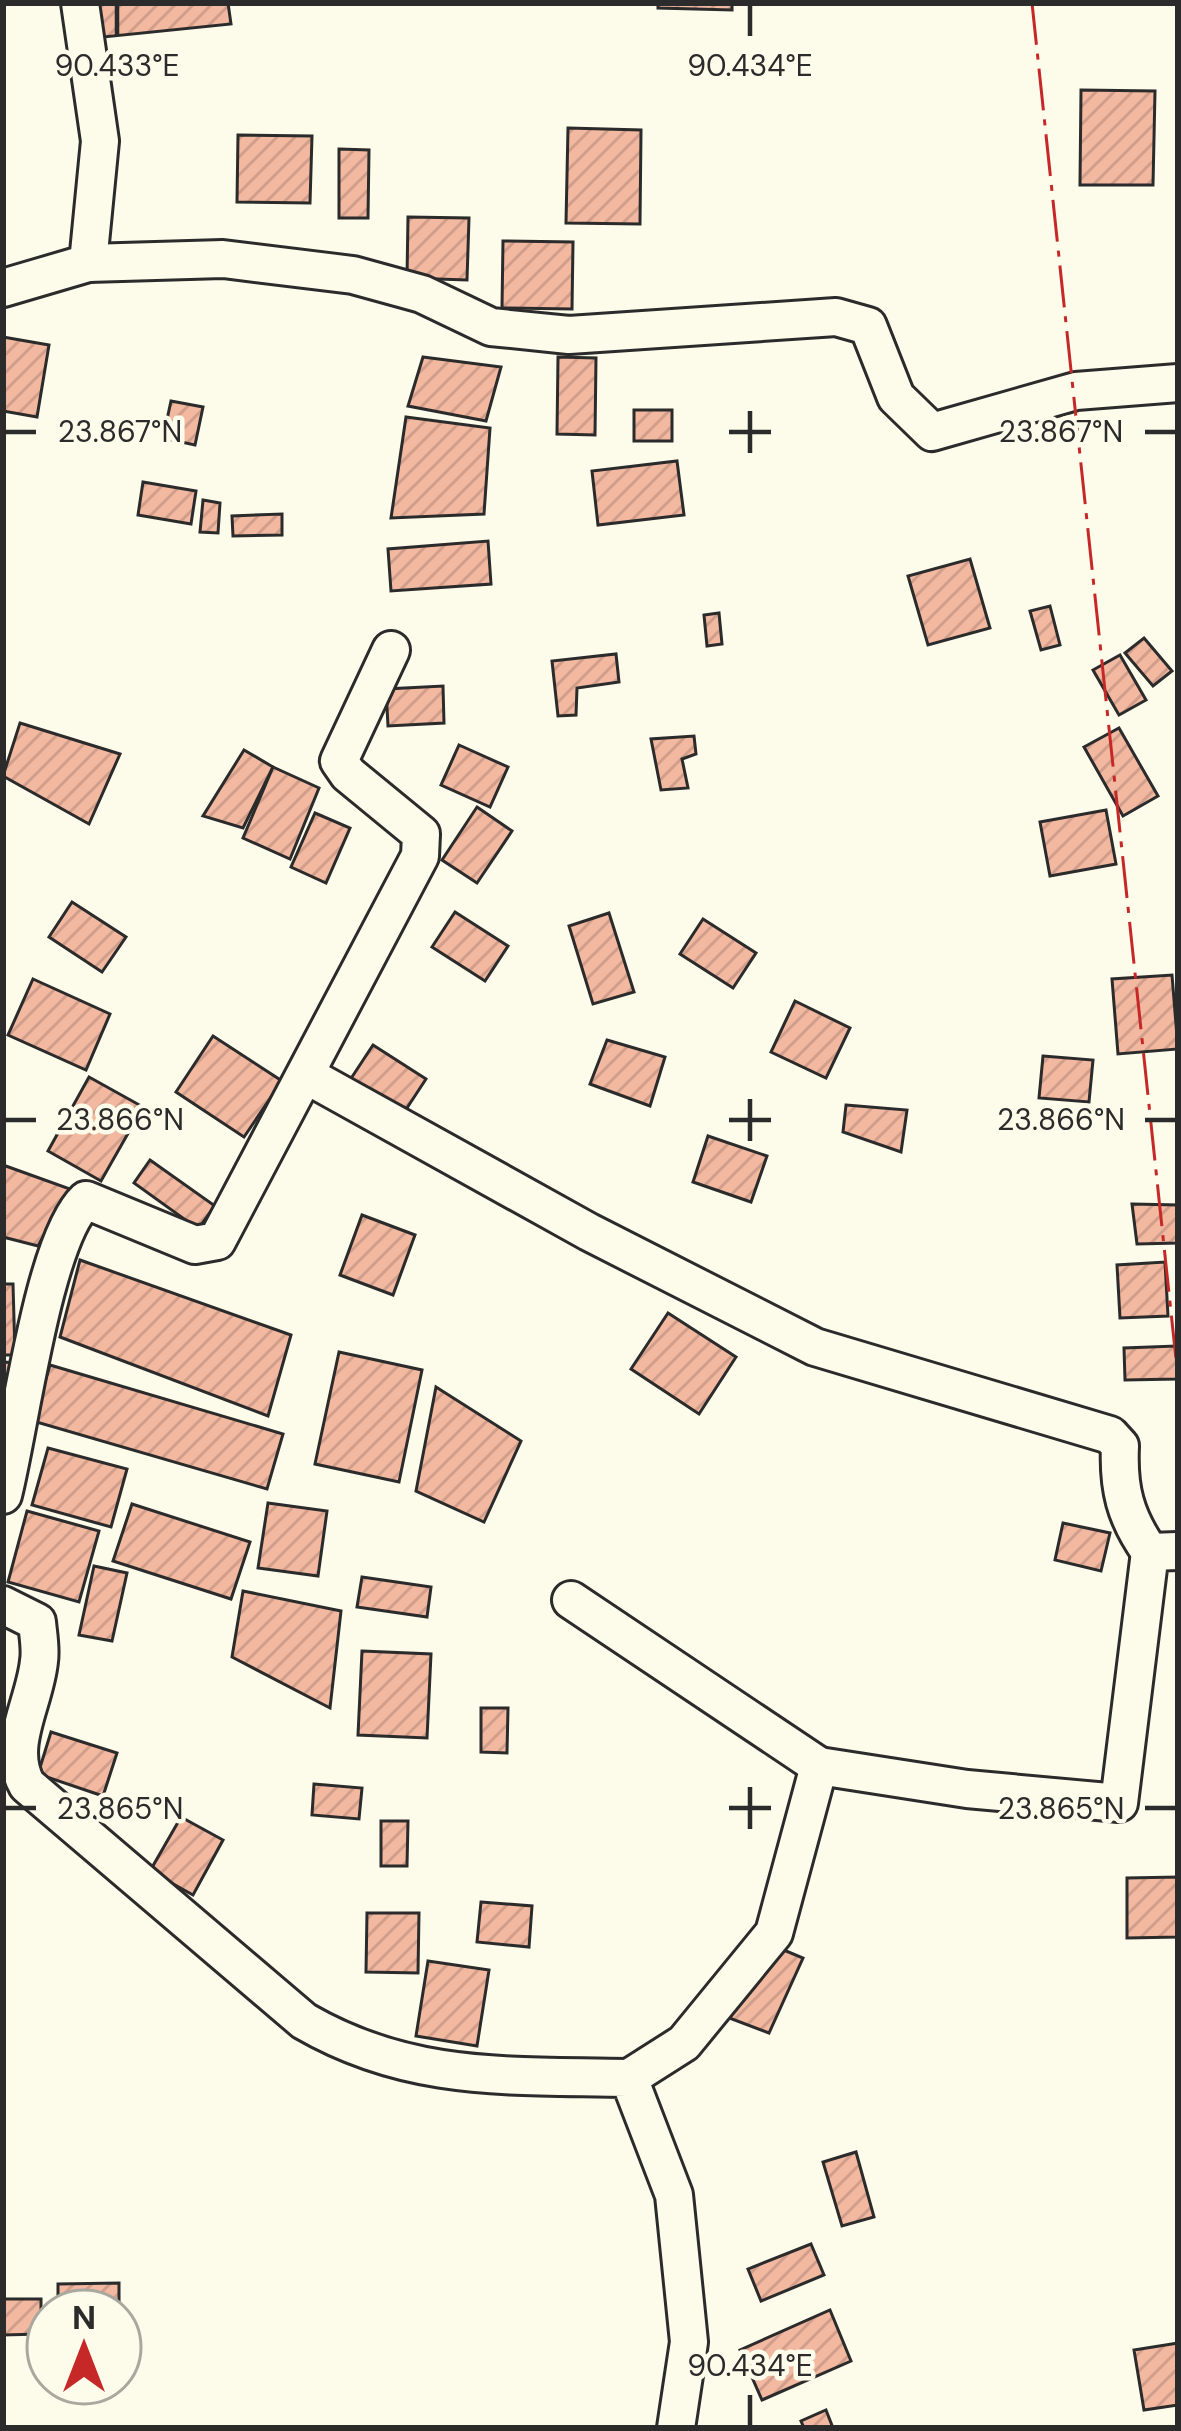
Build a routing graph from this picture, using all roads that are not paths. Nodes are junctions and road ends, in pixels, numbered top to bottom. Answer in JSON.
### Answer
{"nodes":[{"id":1,"x":80,"y":3,"type":"edge"},
{"id":2,"x":88,"y":263,"type":"junction"},
{"id":3,"x":3,"y":288,"type":"edge"},
{"id":4,"x":1178,"y":383,"type":"edge"},
{"id":5,"x":391,"y":650,"type":"dead end"},
{"id":6,"x":308,"y":1076,"type":"junction"},
{"id":7,"x":3,"y":1495,"type":"edge"},
{"id":8,"x":1164,"y":1551,"type":"edge"},
{"id":9,"x":571,"y":1600,"type":"dead end"},
{"id":10,"x":3,"y":1605,"type":"edge"},
{"id":11,"x":819,"y":1766,"type":"junction"},
{"id":12,"x":629,"y":2078,"type":"junction"},
{"id":13,"x":676,"y":2428,"type":"edge"}],
"edges":[{"from":1,"to":2,"type":"street"},
{"from":2,"to":3,"type":"street"},
{"from":2,"to":4,"type":"street"},
{"from":5,"to":6,"type":"street"},
{"from":6,"to":7,"type":"street"},
{"from":6,"to":8,"type":"street"},
{"from":8,"to":11,"type":"street"},
{"from":9,"to":11,"type":"street"},
{"from":10,"to":12,"type":"street"},
{"from":11,"to":12,"type":"street"},
{"from":12,"to":13,"type":"street"}]}
